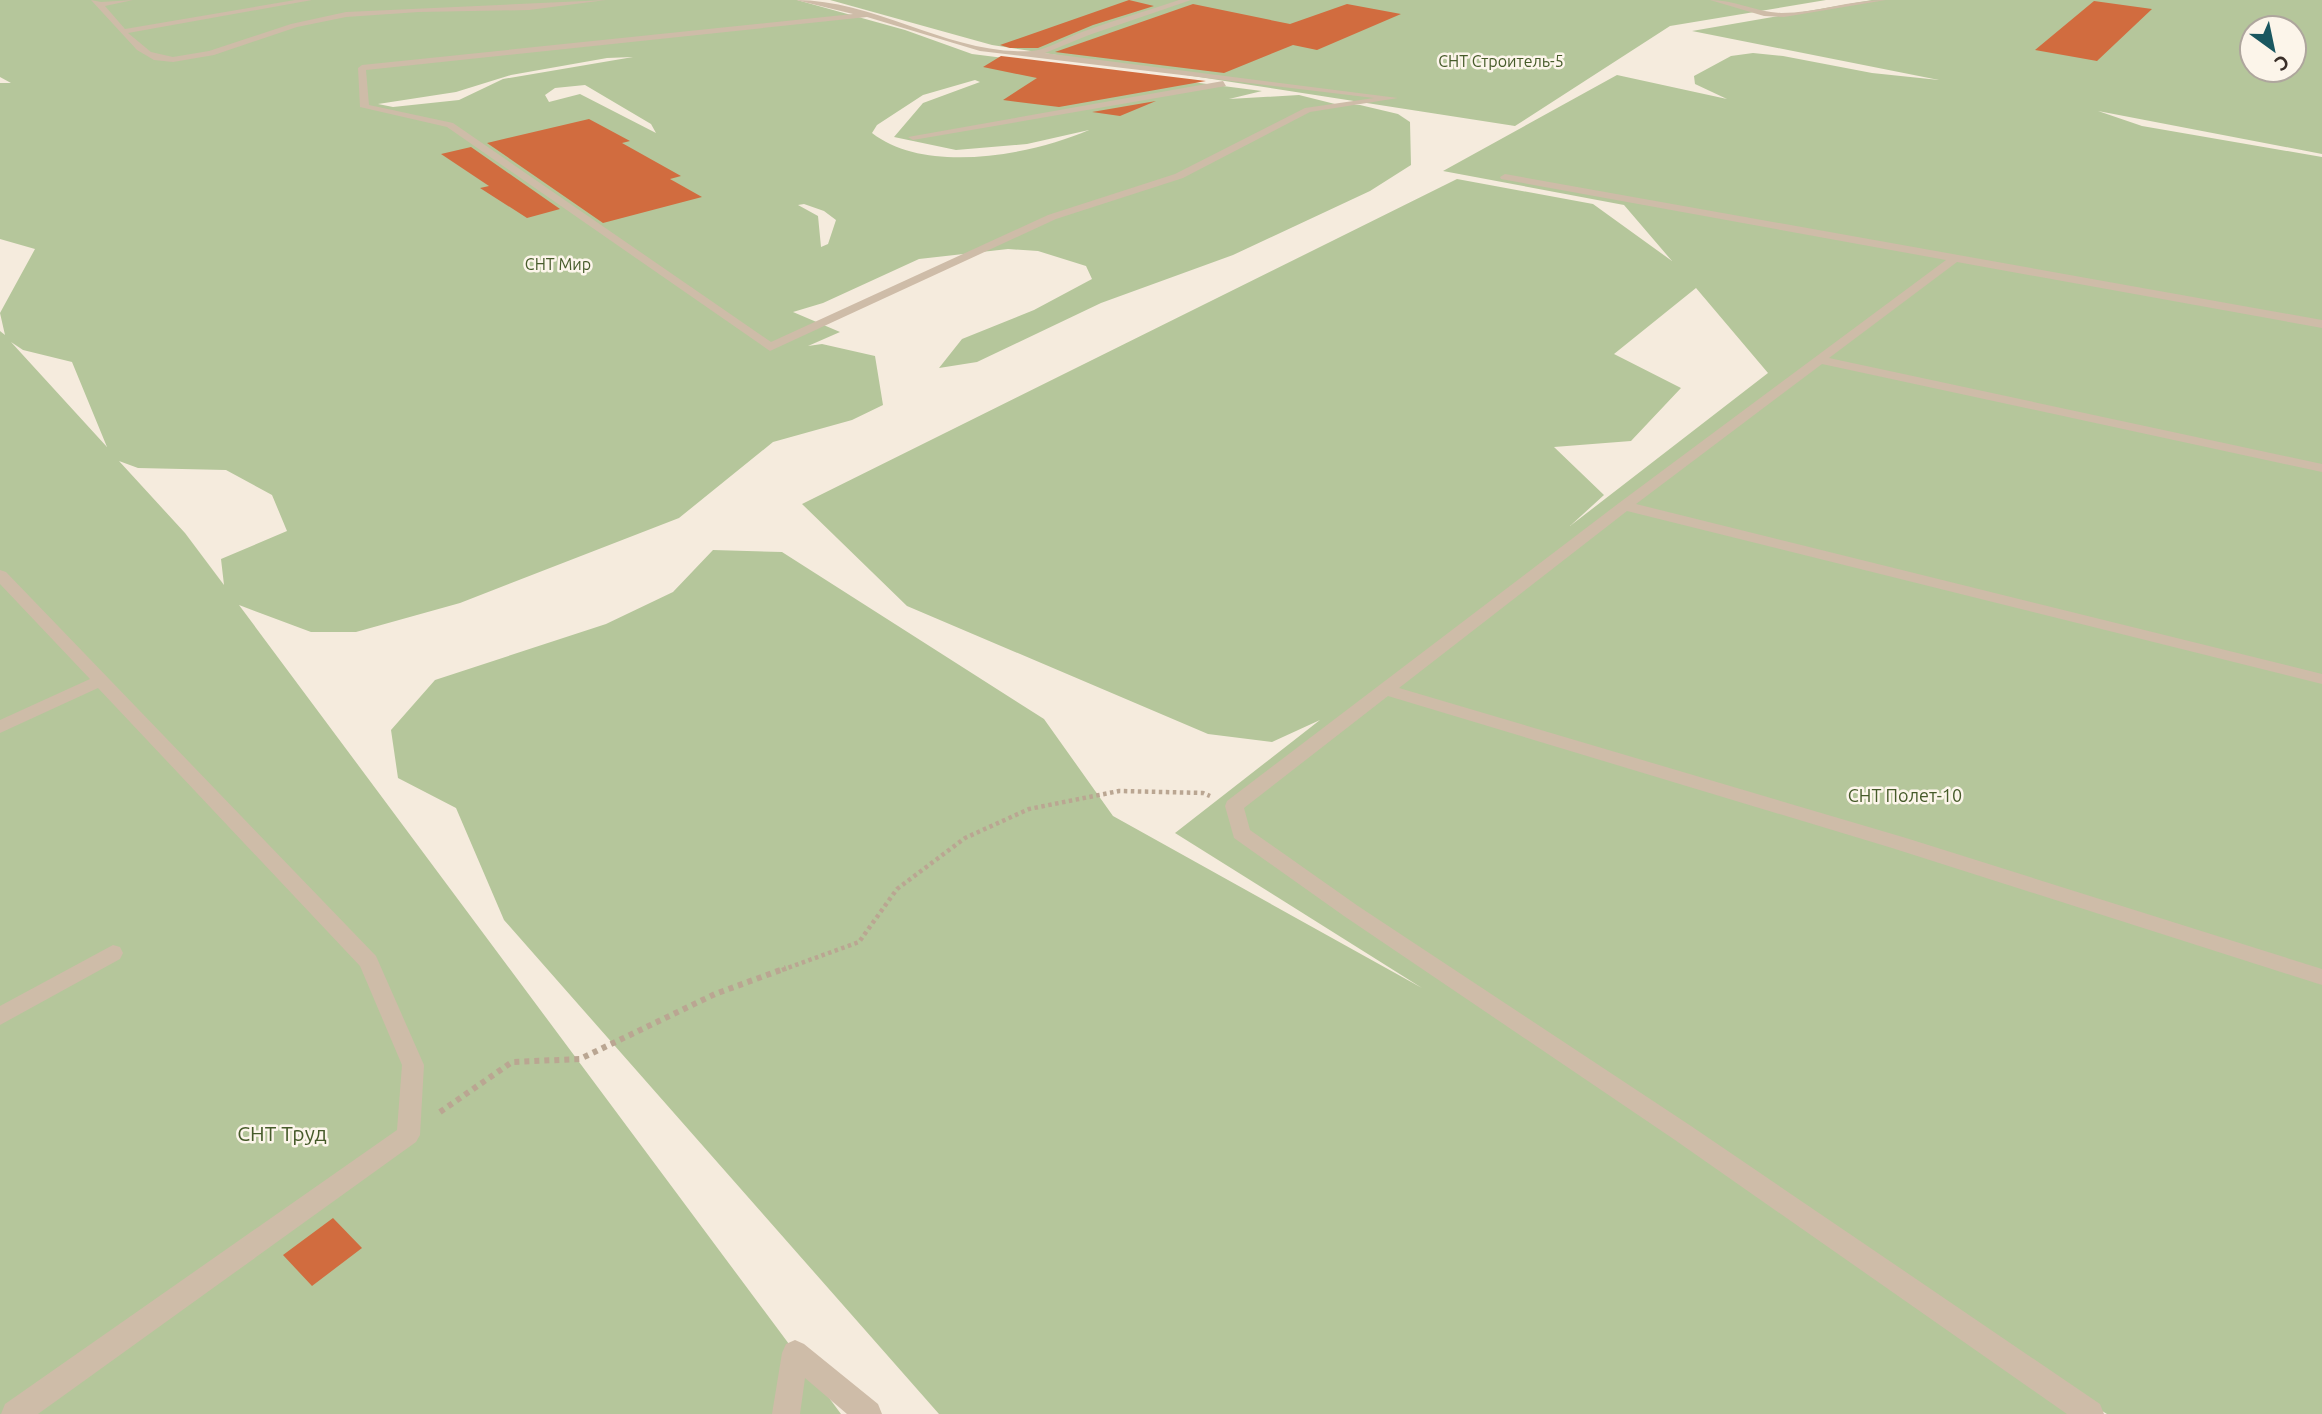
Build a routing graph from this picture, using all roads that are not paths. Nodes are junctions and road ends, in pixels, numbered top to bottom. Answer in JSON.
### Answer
{"nodes":[{"id":1,"x":129,"y":0,"type":"edge"},
{"id":2,"x":307,"y":0,"type":"edge"},
{"id":3,"x":602,"y":0,"type":"edge"},
{"id":4,"x":800,"y":0,"type":"edge"},
{"id":5,"x":1187,"y":0,"type":"edge"},
{"id":6,"x":1714,"y":0,"type":"edge"},
{"id":7,"x":1875,"y":0,"type":"edge"},
{"id":8,"x":98,"y":2,"type":"edge"},
{"id":9,"x":867,"y":15,"type":"junction"},
{"id":10,"x":123,"y":32,"type":"junction"},
{"id":11,"x":1035,"y":54,"type":"junction"},
{"id":12,"x":1244,"y":80,"type":"junction"},
{"id":13,"x":913,"y":138,"type":"dead end"},
{"id":14,"x":1506,"y":177,"type":"dead end"},
{"id":15,"x":1955,"y":258,"type":"junction"},
{"id":16,"x":2322,"y":324,"type":"edge"},
{"id":17,"x":1820,"y":360,"type":"junction"},
{"id":18,"x":2322,"y":468,"type":"edge"},
{"id":19,"x":1624,"y":506,"type":"junction"},
{"id":20,"x":0,"y":575,"type":"edge"},
{"id":21,"x":2322,"y":679,"type":"edge"},
{"id":22,"x":100,"y":681,"type":"junction"},
{"id":23,"x":1385,"y":690,"type":"junction"},
{"id":24,"x":0,"y":727,"type":"edge"},
{"id":25,"x":113,"y":953,"type":"dead end"},
{"id":26,"x":2322,"y":977,"type":"edge"},
{"id":27,"x":0,"y":1016,"type":"edge"},
{"id":28,"x":15,"y":1414,"type":"edge"},
{"id":29,"x":786,"y":1414,"type":"edge"},
{"id":30,"x":868,"y":1414,"type":"edge"},
{"id":31,"x":2090,"y":1414,"type":"edge"}],
"edges":[{"from":1,"to":8,"type":"street"},
{"from":2,"to":10,"type":"street"},
{"from":3,"to":10,"type":"street"},
{"from":4,"to":9,"type":"street"},
{"from":5,"to":11,"type":"street"},
{"from":6,"to":7,"type":"street"},
{"from":8,"to":10,"type":"street"},
{"from":9,"to":11,"type":"street"},
{"from":9,"to":12,"type":"street"},
{"from":11,"to":12,"type":"street"},
{"from":12,"to":13,"type":"street"},
{"from":14,"to":15,"type":"street"},
{"from":15,"to":16,"type":"street"},
{"from":15,"to":17,"type":"street"},
{"from":17,"to":18,"type":"street"},
{"from":17,"to":19,"type":"street"},
{"from":19,"to":21,"type":"street"},
{"from":19,"to":23,"type":"street"},
{"from":20,"to":22,"type":"street"},
{"from":22,"to":24,"type":"street"},
{"from":22,"to":28,"type":"street"},
{"from":23,"to":26,"type":"street"},
{"from":23,"to":31,"type":"street"},
{"from":25,"to":27,"type":"street"},
{"from":29,"to":30,"type":"street"}]}
